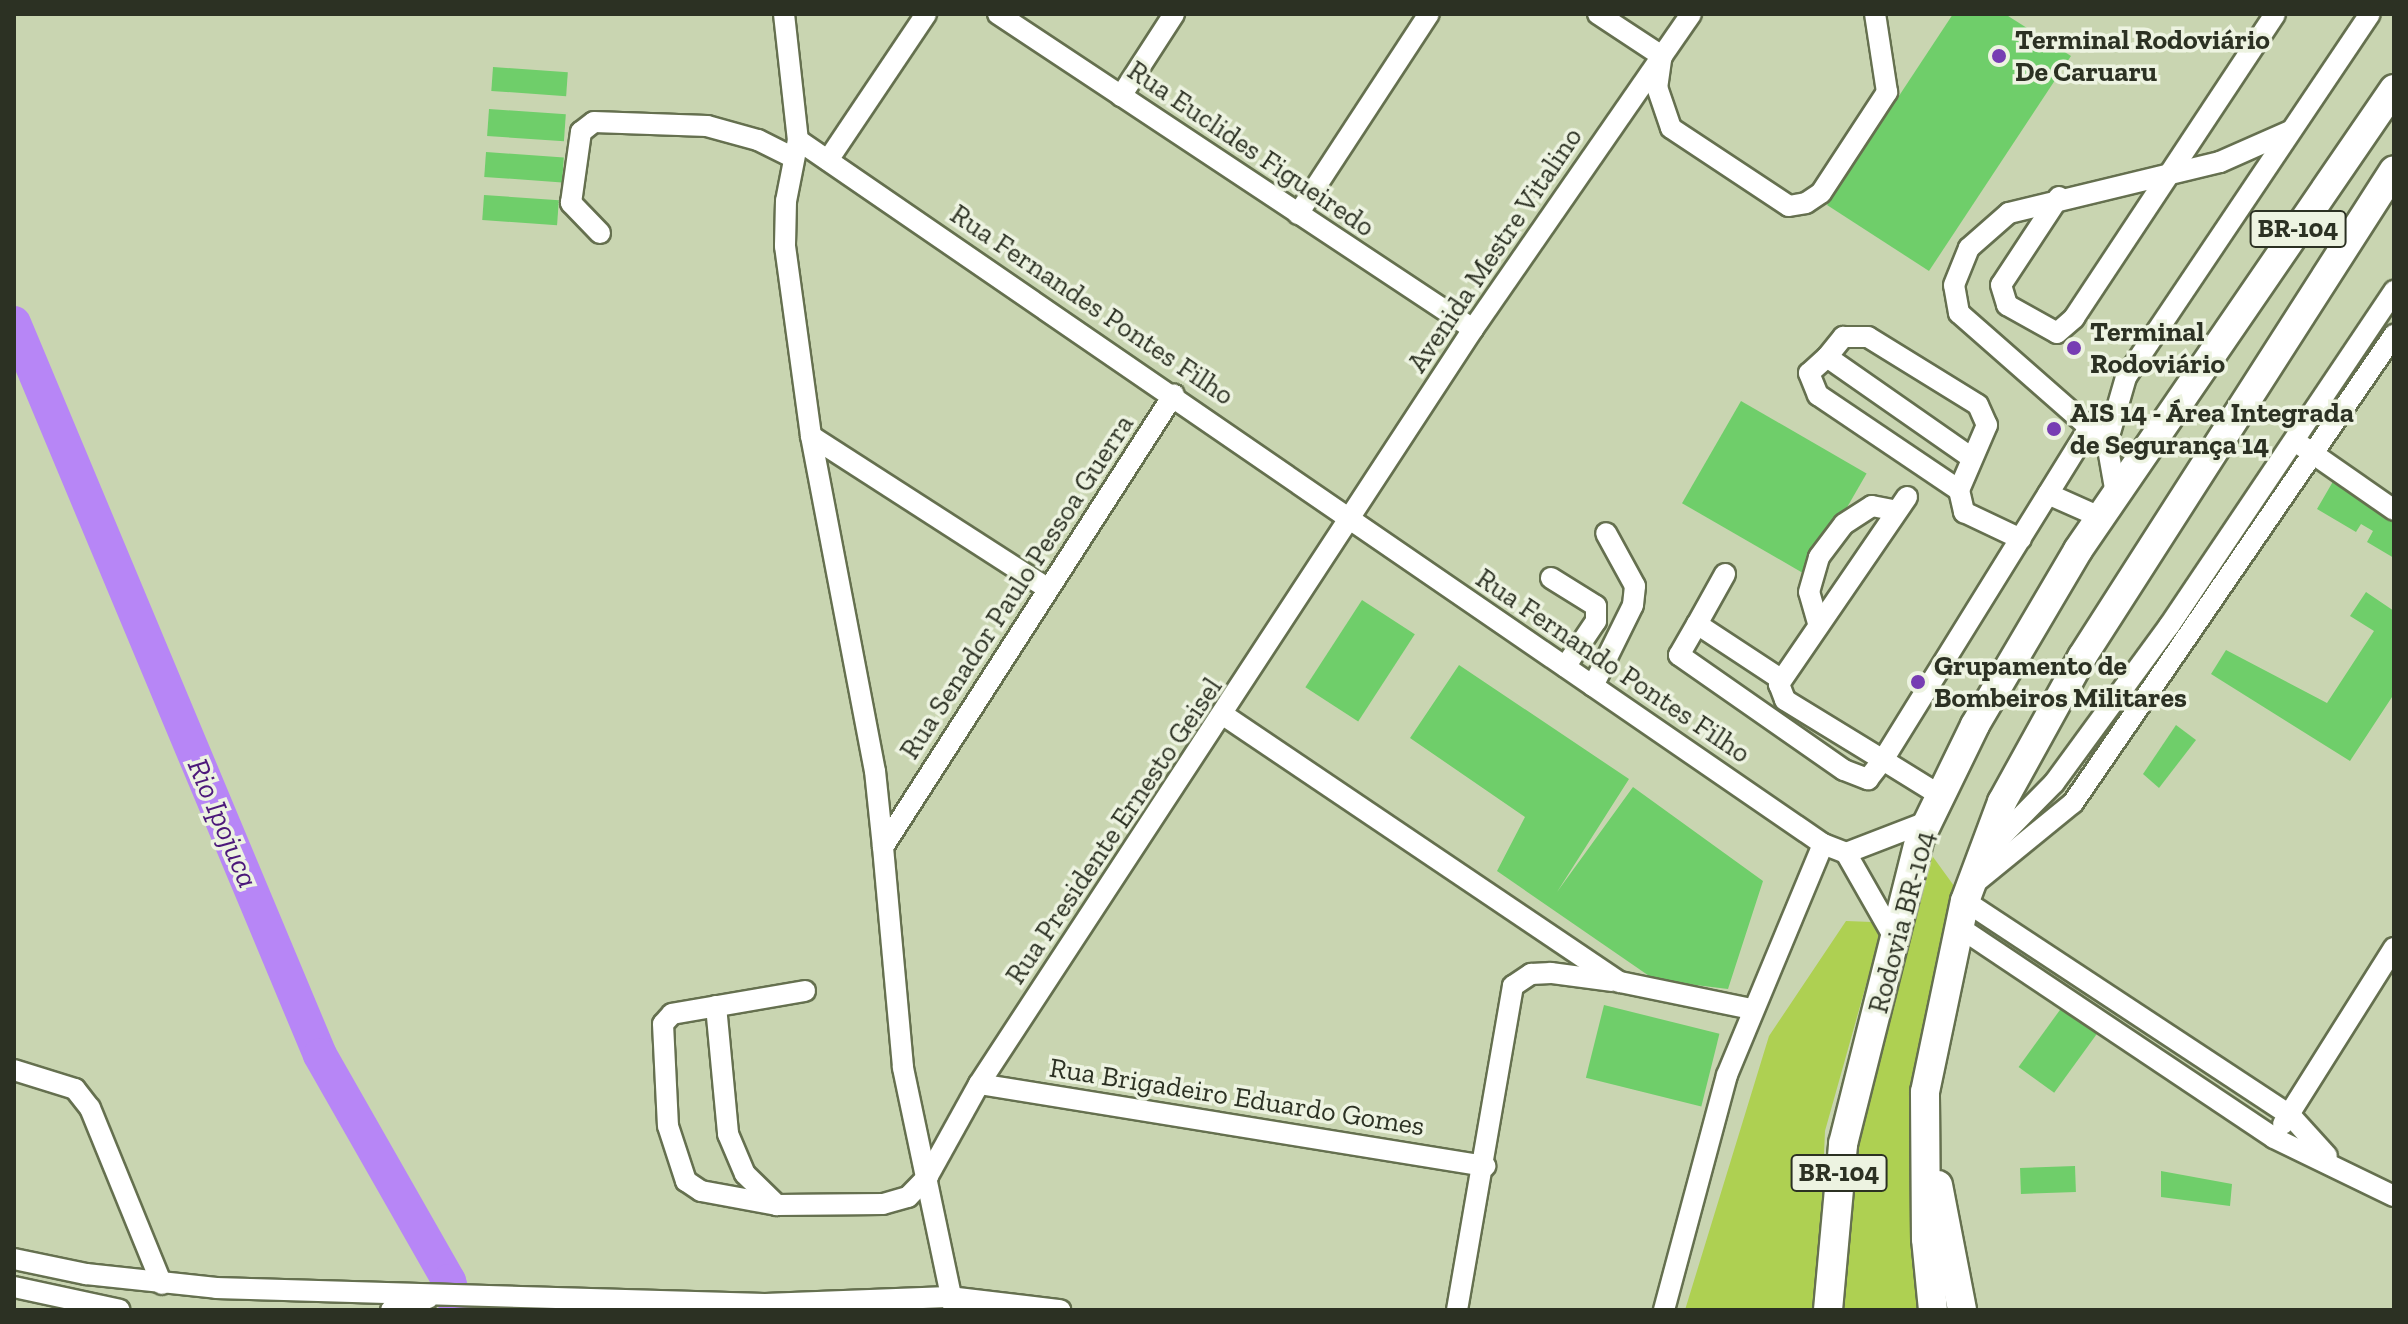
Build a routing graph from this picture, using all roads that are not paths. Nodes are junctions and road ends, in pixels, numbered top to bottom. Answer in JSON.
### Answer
{"nodes":[{"id":1,"x":784,"y":14,"type":"edge"},
{"id":2,"x":926,"y":14,"type":"edge"},
{"id":3,"x":998,"y":14,"type":"edge"},
{"id":4,"x":1174,"y":14,"type":"edge"},
{"id":5,"x":1429,"y":14,"type":"edge"},
{"id":6,"x":1598,"y":14,"type":"edge"},
{"id":7,"x":1691,"y":14,"type":"edge"},
{"id":8,"x":1875,"y":14,"type":"edge"},
{"id":9,"x":2275,"y":14,"type":"edge"},
{"id":10,"x":2370,"y":14,"type":"edge"},
{"id":11,"x":1662,"y":56,"type":"junction"},
{"id":12,"x":2394,"y":89,"type":"edge"},
{"id":13,"x":1121,"y":96,"type":"junction"},
{"id":14,"x":2290,"y":131,"type":"junction"},
{"id":15,"x":796,"y":149,"type":"junction"},
{"id":16,"x":828,"y":160,"type":"junction"},
{"id":17,"x":2394,"y":170,"type":"edge"},
{"id":18,"x":2168,"y":176,"type":"junction"},
{"id":19,"x":2059,"y":197,"type":"junction"},
{"id":20,"x":1298,"y":214,"type":"junction"},
{"id":21,"x":600,"y":233,"type":"dead end"},
{"id":22,"x":2394,"y":291,"type":"edge"},
{"id":23,"x":1473,"y":329,"type":"junction"},
{"id":24,"x":2394,"y":335,"type":"edge"},
{"id":25,"x":1827,"y":357,"type":"junction"},
{"id":26,"x":1174,"y":394,"type":"junction"},
{"id":27,"x":2089,"y":428,"type":"junction"},
{"id":28,"x":811,"y":436,"type":"junction"},
{"id":29,"x":2294,"y":440,"type":"junction"},
{"id":30,"x":2107,"y":443,"type":"junction"},
{"id":31,"x":2313,"y":454,"type":"junction"},
{"id":32,"x":1969,"y":456,"type":"junction"},
{"id":33,"x":1959,"y":490,"type":"junction"},
{"id":34,"x":2048,"y":494,"type":"junction"},
{"id":35,"x":2116,"y":494,"type":"junction"},
{"id":36,"x":2394,"y":510,"type":"edge"},
{"id":37,"x":2100,"y":517,"type":"junction"},
{"id":38,"x":1352,"y":520,"type":"junction"},
{"id":39,"x":1606,"y":533,"type":"dead end"},
{"id":40,"x":2021,"y":539,"type":"junction"},
{"id":41,"x":1725,"y":574,"type":"dead end"},
{"id":42,"x":1551,"y":578,"type":"dead end"},
{"id":43,"x":1045,"y":587,"type":"junction"},
{"id":44,"x":1818,"y":623,"type":"junction"},
{"id":45,"x":1697,"y":624,"type":"junction"},
{"id":46,"x":1565,"y":667,"type":"junction"},
{"id":47,"x":1779,"y":678,"type":"junction"},
{"id":48,"x":1593,"y":686,"type":"junction"},
{"id":49,"x":1225,"y":716,"type":"junction"},
{"id":50,"x":1883,"y":760,"type":"junction"},
{"id":51,"x":1935,"y":808,"type":"junction"},
{"id":52,"x":1823,"y":844,"type":"junction"},
{"id":53,"x":883,"y":847,"type":"junction"},
{"id":54,"x":1846,"y":853,"type":"junction"},
{"id":55,"x":1981,"y":857,"type":"junction"},
{"id":56,"x":1965,"y":905,"type":"junction"},
{"id":57,"x":1895,"y":939,"type":"junction"},
{"id":58,"x":2394,"y":948,"type":"edge"},
{"id":59,"x":1620,"y":982,"type":"junction"},
{"id":60,"x":805,"y":991,"type":"dead end"},
{"id":61,"x":716,"y":1006,"type":"junction"},
{"id":62,"x":1751,"y":1009,"type":"junction"},
{"id":63,"x":14,"y":1070,"type":"edge"},
{"id":64,"x":979,"y":1084,"type":"junction"},
{"id":65,"x":2290,"y":1115,"type":"junction"},
{"id":66,"x":1926,"y":1120,"type":"junction"},
{"id":67,"x":2274,"y":1138,"type":"junction"},
{"id":68,"x":2333,"y":1162,"type":"junction"},
{"id":69,"x":1485,"y":1166,"type":"junction"},
{"id":70,"x":928,"y":1176,"type":"junction"},
{"id":71,"x":2394,"y":1196,"type":"edge"},
{"id":72,"x":777,"y":1205,"type":"junction"},
{"id":73,"x":14,"y":1259,"type":"edge"},
{"id":74,"x":162,"y":1284,"type":"junction"},
{"id":75,"x":14,"y":1287,"type":"edge"},
{"id":76,"x":441,"y":1297,"type":"junction"},
{"id":77,"x":952,"y":1303,"type":"edge"},
{"id":78,"x":120,"y":1310,"type":"edge"},
{"id":79,"x":391,"y":1310,"type":"edge"},
{"id":80,"x":1060,"y":1310,"type":"edge"},
{"id":81,"x":1457,"y":1310,"type":"edge"},
{"id":82,"x":1664,"y":1310,"type":"edge"},
{"id":83,"x":1828,"y":1310,"type":"edge"},
{"id":84,"x":1933,"y":1310,"type":"edge"},
{"id":85,"x":1962,"y":1310,"type":"edge"}],
"edges":[{"from":1,"to":15,"type":"street"},
{"from":2,"to":16,"type":"street"},
{"from":3,"to":13,"type":"street","name":"Rua Euclides Figueiredo"},
{"from":4,"to":13,"type":"street"},
{"from":5,"to":20,"type":"street"},
{"from":6,"to":11,"type":"street"},
{"from":7,"to":11,"type":"street","name":"Avenida Mestre Vitalino"},
{"from":8,"to":11,"type":"street"},
{"from":9,"to":18,"type":"street"},
{"from":10,"to":14,"type":"street"},
{"from":11,"to":23,"type":"street","name":"Avenida Mestre Vitalino"},
{"from":12,"to":35,"type":"highway","name":"Rodovia BR-104","number":"BR-104"},
{"from":13,"to":20,"type":"street","name":"Rua Euclides Figueiredo"},
{"from":14,"to":18,"type":"street"},
{"from":14,"to":30,"type":"street"},
{"from":15,"to":16,"type":"street","name":"Rua Fernandes Pontes Filho"},
{"from":15,"to":21,"type":"street","name":"Rua Fernandes Pontes Filho"},
{"from":15,"to":28,"type":"street"},
{"from":16,"to":26,"type":"street","name":"Rua Fernandes Pontes Filho"},
{"from":17,"to":55,"type":"highway","name":"Rodovia BR-104","number":"BR-104"},
{"from":18,"to":19,"type":"street"},
{"from":18,"to":19,"type":"street"},
{"from":19,"to":27,"type":"street"},
{"from":20,"to":23,"type":"street","name":"Rua Euclides Figueiredo"},
{"from":22,"to":29,"type":"street"},
{"from":23,"to":38,"type":"street","name":"Avenida Mestre Vitalino"},
{"from":24,"to":31,"type":"street"},
{"from":25,"to":32,"type":"street"},
{"from":25,"to":32,"type":"street"},
{"from":25,"to":33,"type":"street"},
{"from":26,"to":38,"type":"street","name":"Rua Fernandes Pontes Filho"},
{"from":26,"to":43,"type":"street","name":"Rua Senador Paulo Pessoa Guerra"},
{"from":27,"to":30,"type":"street"},
{"from":27,"to":34,"type":"street"},
{"from":28,"to":43,"type":"street"},
{"from":28,"to":53,"type":"street"},
{"from":29,"to":31,"type":"street"},
{"from":29,"to":55,"type":"street"},
{"from":30,"to":35,"type":"street"},
{"from":31,"to":36,"type":"street"},
{"from":31,"to":56,"type":"street"},
{"from":32,"to":33,"type":"street"},
{"from":33,"to":40,"type":"street"},
{"from":34,"to":37,"type":"street"},
{"from":34,"to":40,"type":"street"},
{"from":35,"to":37,"type":"highway","name":"Rodovia BR-104","number":"BR-104"},
{"from":37,"to":51,"type":"highway","name":"Rodovia BR-104","number":"BR-104"},
{"from":38,"to":46,"type":"street","name":"Rua Fernando Pontes Filho"},
{"from":38,"to":49,"type":"street","name":"Rua Presidente Ernesto Geisel"},
{"from":39,"to":48,"type":"street"},
{"from":40,"to":50,"type":"street"},
{"from":41,"to":45,"type":"street"},
{"from":42,"to":46,"type":"street"},
{"from":43,"to":53,"type":"street","name":"Rua Senador Paulo Pessoa Guerra"},
{"from":44,"to":44,"type":"street"},
{"from":44,"to":47,"type":"street"},
{"from":45,"to":47,"type":"street"},
{"from":45,"to":50,"type":"street"},
{"from":46,"to":48,"type":"street","name":"Rua Fernando Pontes Filho"},
{"from":47,"to":50,"type":"street"},
{"from":48,"to":52,"type":"street","name":"Rua Fernando Pontes Filho"},
{"from":49,"to":59,"type":"street"},
{"from":49,"to":64,"type":"street","name":"Rua Presidente Ernesto Geisel"},
{"from":50,"to":51,"type":"street"},
{"from":51,"to":54,"type":"street"},
{"from":51,"to":57,"type":"highway","name":"Rodovia BR-104","number":"BR-104"},
{"from":52,"to":54,"type":"street","name":"Rua Fernando Pontes Filho"},
{"from":52,"to":62,"type":"street"},
{"from":53,"to":70,"type":"street"},
{"from":54,"to":57,"type":"street"},
{"from":55,"to":56,"type":"highway","name":"Rodovia BR-104","number":"BR-104"},
{"from":56,"to":65,"type":"street"},
{"from":56,"to":66,"type":"highway","name":"Rodovia BR-104","number":"BR-104"},
{"from":56,"to":67,"type":"street"},
{"from":57,"to":83,"type":"highway","name":"Rodovia BR-104","number":"BR-104"},
{"from":58,"to":65,"type":"street"},
{"from":59,"to":62,"type":"street"},
{"from":59,"to":69,"type":"street"},
{"from":60,"to":61,"type":"street"},
{"from":61,"to":72,"type":"street"},
{"from":61,"to":72,"type":"street"},
{"from":62,"to":82,"type":"street"},
{"from":63,"to":74,"type":"street"},
{"from":64,"to":69,"type":"street","name":"Rua Brigadeiro Eduardo Gomes"},
{"from":64,"to":70,"type":"street","name":"Rua Presidente Ernesto Geisel"},
{"from":65,"to":67,"type":"street"},
{"from":65,"to":68,"type":"street"},
{"from":66,"to":84,"type":"highway","name":"Rodovia BR-104","number":"BR-104"},
{"from":66,"to":85,"type":"highway"},
{"from":67,"to":68,"type":"street"},
{"from":68,"to":71,"type":"street"},
{"from":69,"to":81,"type":"street"},
{"from":70,"to":72,"type":"street"},
{"from":70,"to":77,"type":"street"},
{"from":73,"to":74,"type":"street"},
{"from":74,"to":76,"type":"street"},
{"from":75,"to":78,"type":"street"},
{"from":76,"to":77,"type":"street"},
{"from":76,"to":79,"type":"street"},
{"from":77,"to":80,"type":"street"}]}
